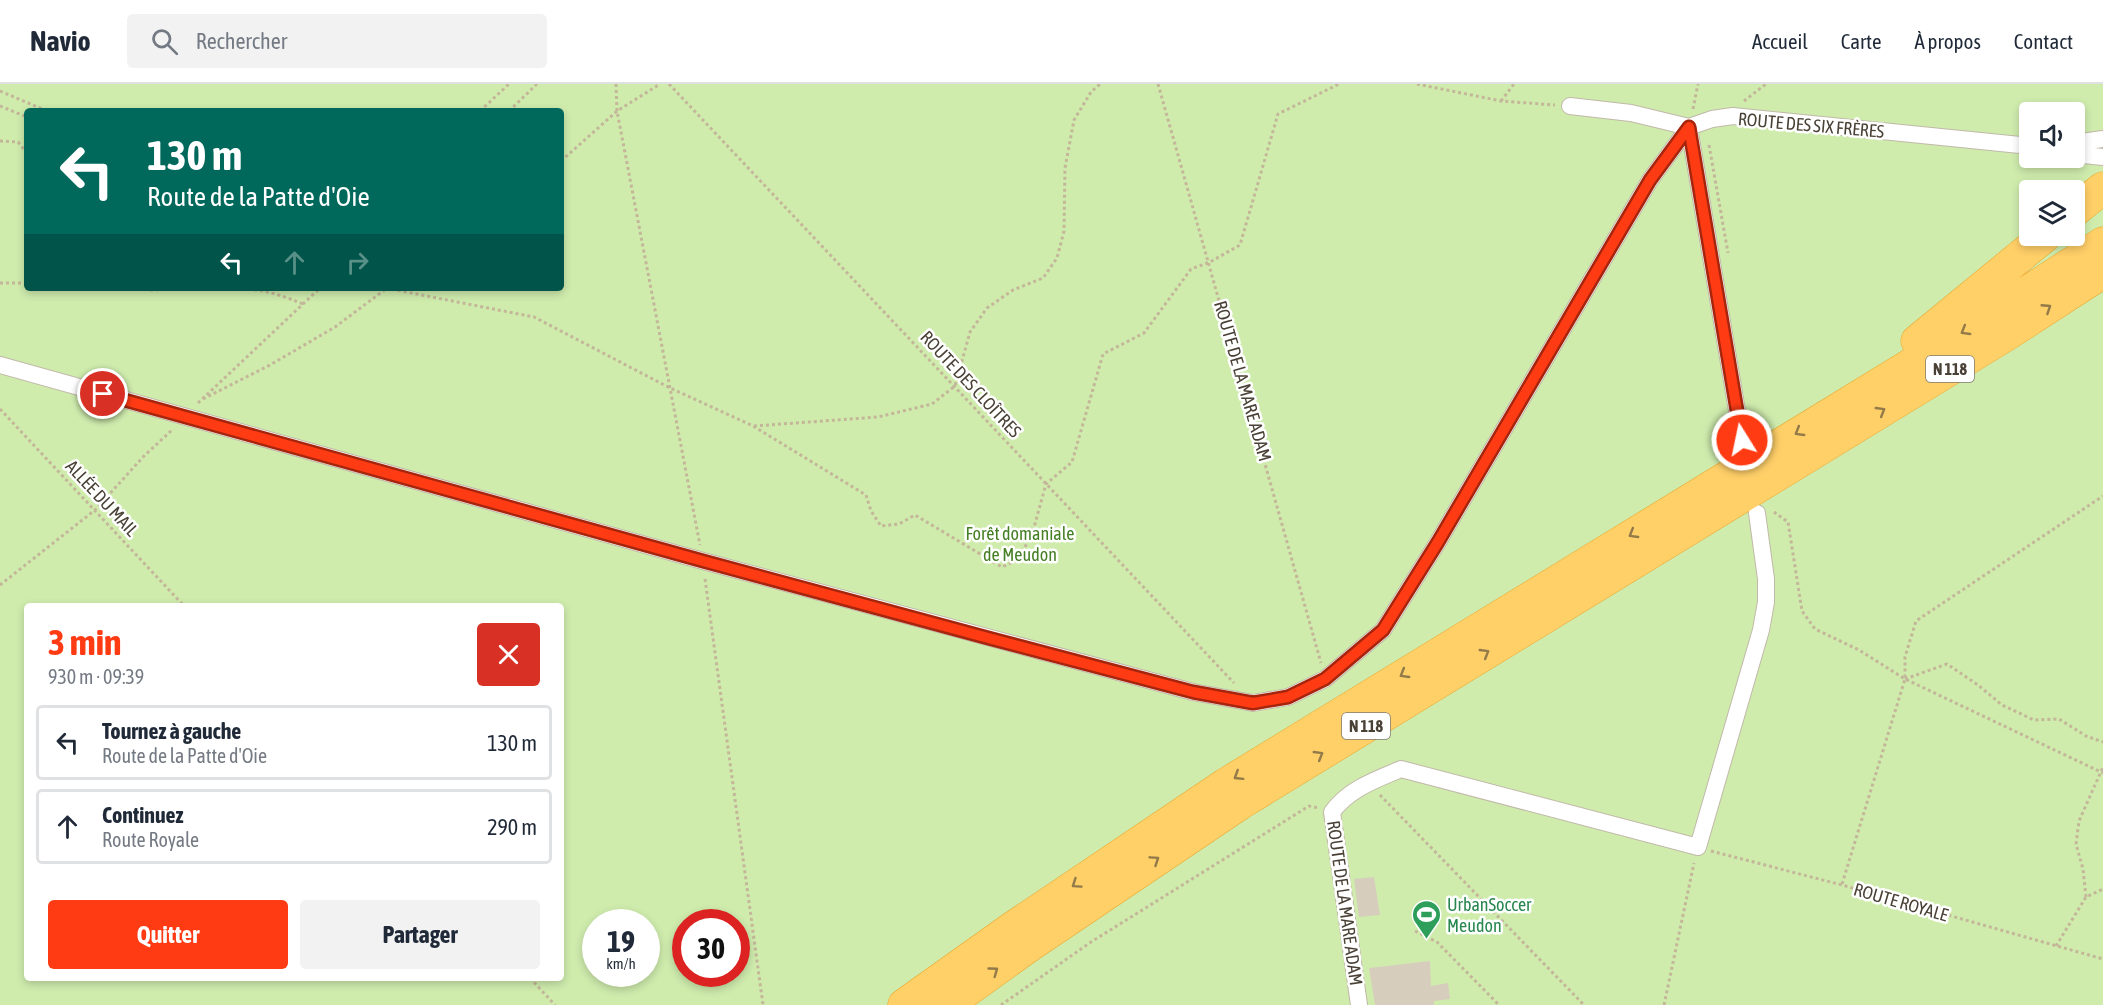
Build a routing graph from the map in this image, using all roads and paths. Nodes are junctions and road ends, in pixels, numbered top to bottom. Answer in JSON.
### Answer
{"nodes":[{"id":1,"x":509,"y":84,"type":"edge"},
{"id":2,"x":537,"y":84,"type":"edge"},
{"id":3,"x":660,"y":84,"type":"edge"},
{"id":4,"x":669,"y":84,"type":"edge"},
{"id":5,"x":1101,"y":84,"type":"edge"},
{"id":6,"x":1158,"y":84,"type":"edge"},
{"id":7,"x":1339,"y":84,"type":"edge"},
{"id":8,"x":1418,"y":84,"type":"edge"},
{"id":9,"x":1514,"y":84,"type":"edge"},
{"id":10,"x":1698,"y":84,"type":"edge"},
{"id":11,"x":1766,"y":84,"type":"edge"},
{"id":12,"x":1435,"y":85,"type":"edge"},
{"id":13,"x":0,"y":91,"type":"edge"},
{"id":14,"x":1501,"y":101,"type":"junction"},
{"id":15,"x":0,"y":106,"type":"edge"},
{"id":16,"x":1570,"y":106,"type":"joint"},
{"id":17,"x":40,"y":108,"type":"edge"},
{"id":18,"x":483,"y":108,"type":"edge"},
{"id":19,"x":512,"y":108,"type":"edge"},
{"id":20,"x":24,"y":116,"type":"edge"},
{"id":21,"x":1733,"y":116,"type":"junction"},
{"id":22,"x":1689,"y":127,"type":"junction"},
{"id":23,"x":2103,"y":139,"type":"edge"},
{"id":24,"x":0,"y":141,"type":"edge"},
{"id":25,"x":2085,"y":141,"type":"edge"},
{"id":26,"x":2019,"y":145,"type":"edge"},
{"id":27,"x":24,"y":149,"type":"edge"},
{"id":28,"x":2085,"y":155,"type":"edge"},
{"id":29,"x":2103,"y":157,"type":"edge"},
{"id":30,"x":564,"y":158,"type":"edge"},
{"id":31,"x":2103,"y":188,"type":"edge"},
{"id":32,"x":2085,"y":202,"type":"edge"},
{"id":33,"x":2103,"y":243,"type":"edge"},
{"id":34,"x":2033,"y":246,"type":"edge"},
{"id":35,"x":1210,"y":262,"type":"junction"},
{"id":36,"x":2103,"y":273,"type":"edge"},
{"id":37,"x":0,"y":283,"type":"edge"},
{"id":38,"x":24,"y":283,"type":"edge"},
{"id":39,"x":266,"y":291,"type":"edge"},
{"id":40,"x":317,"y":291,"type":"edge"},
{"id":41,"x":383,"y":291,"type":"edge"},
{"id":42,"x":402,"y":291,"type":"edge"},
{"id":43,"x":303,"y":304,"type":"junction"},
{"id":44,"x":0,"y":365,"type":"edge"},
{"id":45,"x":955,"y":386,"type":"junction"},
{"id":46,"x":199,"y":402,"type":"junction"},
{"id":47,"x":1849,"y":402,"type":"junction"},
{"id":48,"x":0,"y":410,"type":"edge"},
{"id":49,"x":185,"y":418,"type":"junction"},
{"id":50,"x":753,"y":426,"type":"junction"},
{"id":51,"x":1742,"y":440,"type":"dead end"},
{"id":52,"x":1046,"y":484,"type":"junction"},
{"id":53,"x":2103,"y":496,"type":"edge"},
{"id":54,"x":94,"y":510,"type":"junction"},
{"id":55,"x":1757,"y":513,"type":"joint"},
{"id":56,"x":0,"y":585,"type":"edge"},
{"id":57,"x":181,"y":603,"type":"edge"},
{"id":58,"x":1325,"y":679,"type":"junction"},
{"id":59,"x":1905,"y":679,"type":"junction"},
{"id":60,"x":1253,"y":703,"type":"junction"},
{"id":61,"x":2103,"y":742,"type":"edge"},
{"id":62,"x":2102,"y":770,"type":"edge"},
{"id":63,"x":1369,"y":782,"type":"junction"},
{"id":64,"x":1332,"y":812,"type":"junction"},
{"id":65,"x":1698,"y":847,"type":"junction"},
{"id":66,"x":1842,"y":885,"type":"junction"},
{"id":67,"x":2103,"y":889,"type":"edge"},
{"id":68,"x":2086,"y":897,"type":"junction"},
{"id":69,"x":1415,"y":931,"type":"dead end"},
{"id":70,"x":2056,"y":946,"type":"junction"},
{"id":71,"x":2103,"y":959,"type":"edge"},
{"id":72,"x":533,"y":981,"type":"edge"},
{"id":73,"x":555,"y":1005,"type":"edge"},
{"id":74,"x":904,"y":1005,"type":"edge"},
{"id":75,"x":947,"y":1005,"type":"edge"},
{"id":76,"x":1001,"y":1005,"type":"edge"},
{"id":77,"x":1359,"y":1005,"type":"edge"},
{"id":78,"x":1499,"y":1005,"type":"edge"},
{"id":79,"x":1584,"y":1005,"type":"edge"},
{"id":80,"x":1664,"y":1005,"type":"edge"}],
"edges":[{"from":1,"to":18,"type":"path"},
{"from":2,"to":19,"type":"path"},
{"from":3,"to":30,"type":"path"},
{"from":4,"to":45,"type":"path","name":"ROUTE DES CLOÎTRES"},
{"from":5,"to":45,"type":"path"},
{"from":6,"to":35,"type":"path","name":"ROUTE DE LA MARE ADAM"},
{"from":7,"to":35,"type":"path"},
{"from":8,"to":12,"type":"path"},
{"from":9,"to":14,"type":"path"},
{"from":10,"to":22,"type":"path"},
{"from":11,"to":21,"type":"path"},
{"from":12,"to":14,"type":"path"},
{"from":13,"to":17,"type":"path"},
{"from":14,"to":16,"type":"path"},
{"from":15,"to":20,"type":"path"},
{"from":16,"to":22,"type":"street"},
{"from":21,"to":22,"type":"street","name":"ROUTE DES SIX FRÈRES"},
{"from":21,"to":26,"type":"street","name":"ROUTE DES SIX FRÈRES"},
{"from":22,"to":51,"type":"street"},
{"from":22,"to":58,"type":"street"},
{"from":23,"to":25,"type":"street"},
{"from":24,"to":27,"type":"path"},
{"from":28,"to":29,"type":"street"},
{"from":31,"to":32,"type":"highway"},
{"from":33,"to":47,"type":"highway","number":"N 118","one_way":true},
{"from":34,"to":47,"type":"highway"},
{"from":35,"to":52,"type":"path"},
{"from":35,"to":58,"type":"path","name":"ROUTE DE LA MARE ADAM"},
{"from":75,"to":36,"type":"highway","number":"N 118","one_way":true},
{"from":37,"to":38,"type":"path"},
{"from":39,"to":43,"type":"path"},
{"from":40,"to":43,"type":"path"},
{"from":41,"to":46,"type":"path"},
{"from":42,"to":50,"type":"path"},
{"from":43,"to":46,"type":"path"},
{"from":44,"to":49,"type":"street"},
{"from":45,"to":50,"type":"path"},
{"from":45,"to":52,"type":"path","name":"ROUTE DES CLOÎTRES"},
{"from":46,"to":49,"type":"path"},
{"from":47,"to":74,"type":"highway","number":"N 118","one_way":true},
{"from":48,"to":54,"type":"path","name":"ALLÉE DU MAIL"},
{"from":49,"to":54,"type":"path"},
{"from":49,"to":60,"type":"street"},
{"from":50,"to":52,"type":"path"},
{"from":52,"to":60,"type":"path","name":"ROUTE DES CLOÎTRES"},
{"from":53,"to":59,"type":"path"},
{"from":54,"to":56,"type":"path"},
{"from":54,"to":57,"type":"path","name":"ALLÉE DU MAIL"},
{"from":55,"to":59,"type":"path"},
{"from":55,"to":65,"type":"street"},
{"from":58,"to":60,"type":"street"},
{"from":59,"to":61,"type":"path"},
{"from":59,"to":62,"type":"path"},
{"from":59,"to":66,"type":"path"},
{"from":62,"to":68,"type":"path"},
{"from":63,"to":64,"type":"street","name":"ROUTE DE LA MARE ADAM"},
{"from":63,"to":65,"type":"street","name":"ROUTE DE LA MARE ADAM"},
{"from":63,"to":79,"type":"path"},
{"from":64,"to":76,"type":"path"},
{"from":64,"to":77,"type":"street","name":"ROUTE DE LA MARE ADAM"},
{"from":65,"to":66,"type":"path","name":"ROUTE ROYALE"},
{"from":65,"to":80,"type":"path"},
{"from":66,"to":70,"type":"path","name":"ROUTE ROYALE"},
{"from":67,"to":68,"type":"path"},
{"from":68,"to":70,"type":"path"},
{"from":69,"to":78,"type":"path"},
{"from":70,"to":71,"type":"path","name":"ROUTE ROYALE"},
{"from":72,"to":73,"type":"path"}]}
